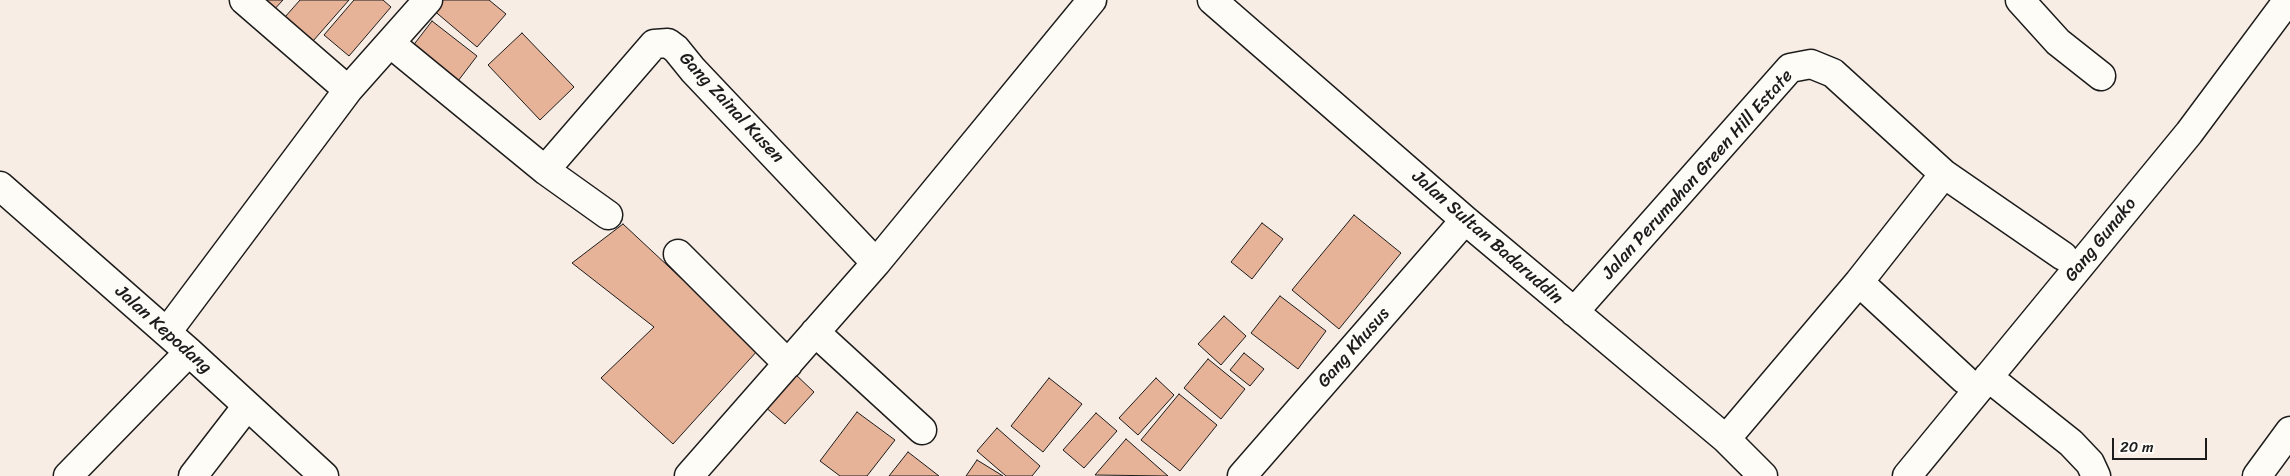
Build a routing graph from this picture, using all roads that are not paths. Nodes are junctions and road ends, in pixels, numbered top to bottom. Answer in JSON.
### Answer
{"nodes":[{"id":1,"x":244,"y":0,"type":"edge"},
{"id":2,"x":428,"y":0,"type":"edge"},
{"id":3,"x":1092,"y":0,"type":"edge"},
{"id":4,"x":1212,"y":0,"type":"edge"},
{"id":5,"x":2020,"y":0,"type":"edge"},
{"id":6,"x":2276,"y":4,"type":"edge"},
{"id":7,"x":390,"y":43,"type":"junction"},
{"id":8,"x":2101,"y":76,"type":"dead end"},
{"id":9,"x":348,"y":90,"type":"junction"},
{"id":10,"x":545,"y":170,"type":"junction"},
{"id":11,"x":1944,"y":174,"type":"junction"},
{"id":12,"x":0,"y":186,"type":"edge"},
{"id":13,"x":608,"y":215,"type":"dead end"},
{"id":14,"x":1465,"y":220,"type":"junction"},
{"id":15,"x":678,"y":254,"type":"dead end"},
{"id":16,"x":2063,"y":256,"type":"dead end"},
{"id":17,"x":876,"y":263,"type":"junction"},
{"id":18,"x":1859,"y":282,"type":"junction"},
{"id":19,"x":1574,"y":312,"type":"junction"},
{"id":20,"x":167,"y":332,"type":"junction"},
{"id":21,"x":815,"y":332,"type":"junction"},
{"id":22,"x":189,"y":352,"type":"junction"},
{"id":23,"x":788,"y":364,"type":"junction"},
{"id":24,"x":1976,"y":378,"type":"junction"},
{"id":25,"x":248,"y":406,"type":"junction"},
{"id":26,"x":922,"y":430,"type":"dead end"},
{"id":27,"x":2290,"y":431,"type":"edge"},
{"id":28,"x":1726,"y":439,"type":"junction"},
{"id":29,"x":68,"y":476,"type":"edge"},
{"id":30,"x":193,"y":476,"type":"edge"},
{"id":31,"x":324,"y":476,"type":"edge"},
{"id":32,"x":689,"y":476,"type":"edge"},
{"id":33,"x":1242,"y":476,"type":"edge"},
{"id":34,"x":1763,"y":476,"type":"edge"},
{"id":35,"x":1907,"y":476,"type":"edge"},
{"id":36,"x":2096,"y":476,"type":"edge"},
{"id":37,"x":2257,"y":476,"type":"edge"}],
"edges":[{"from":1,"to":9,"type":"street"},
{"from":2,"to":7,"type":"street"},
{"from":3,"to":17,"type":"street"},
{"from":4,"to":14,"type":"street","name":"Jalan Sultan Badaruddin"},
{"from":5,"to":8,"type":"street"},
{"from":6,"to":24,"type":"street","name":"Gang Gunako"},
{"from":7,"to":9,"type":"street"},
{"from":7,"to":10,"type":"street"},
{"from":9,"to":20,"type":"street"},
{"from":10,"to":13,"type":"street"},
{"from":10,"to":17,"type":"street","name":"Gang Zainal Kusen"},
{"from":11,"to":16,"type":"street","name":"Jalan Perumahan Green Hill Estate"},
{"from":11,"to":18,"type":"street"},
{"from":11,"to":19,"type":"street","name":"Jalan Perumahan Green Hill Estate"},
{"from":12,"to":20,"type":"street","name":"Jalan Kepodang"},
{"from":14,"to":19,"type":"street","name":"Jalan Sultan Badaruddin"},
{"from":14,"to":33,"type":"street","name":"Gang Khusus"},
{"from":15,"to":23,"type":"street"},
{"from":17,"to":21,"type":"street"},
{"from":18,"to":24,"type":"street"},
{"from":18,"to":28,"type":"street"},
{"from":19,"to":28,"type":"street","name":"Jalan Sultan Badaruddin"},
{"from":20,"to":22,"type":"street","name":"Jalan Kepodang"},
{"from":21,"to":23,"type":"street"},
{"from":21,"to":26,"type":"street"},
{"from":22,"to":25,"type":"street","name":"Jalan Kepodang"},
{"from":22,"to":29,"type":"street"},
{"from":23,"to":32,"type":"street"},
{"from":24,"to":35,"type":"street","name":"Gang Gunako"},
{"from":24,"to":36,"type":"street"},
{"from":25,"to":30,"type":"street"},
{"from":25,"to":31,"type":"street","name":"Jalan Kepodang"},
{"from":27,"to":37,"type":"street"},
{"from":28,"to":34,"type":"street","name":"Jalan Sultan Badaruddin"}]}
